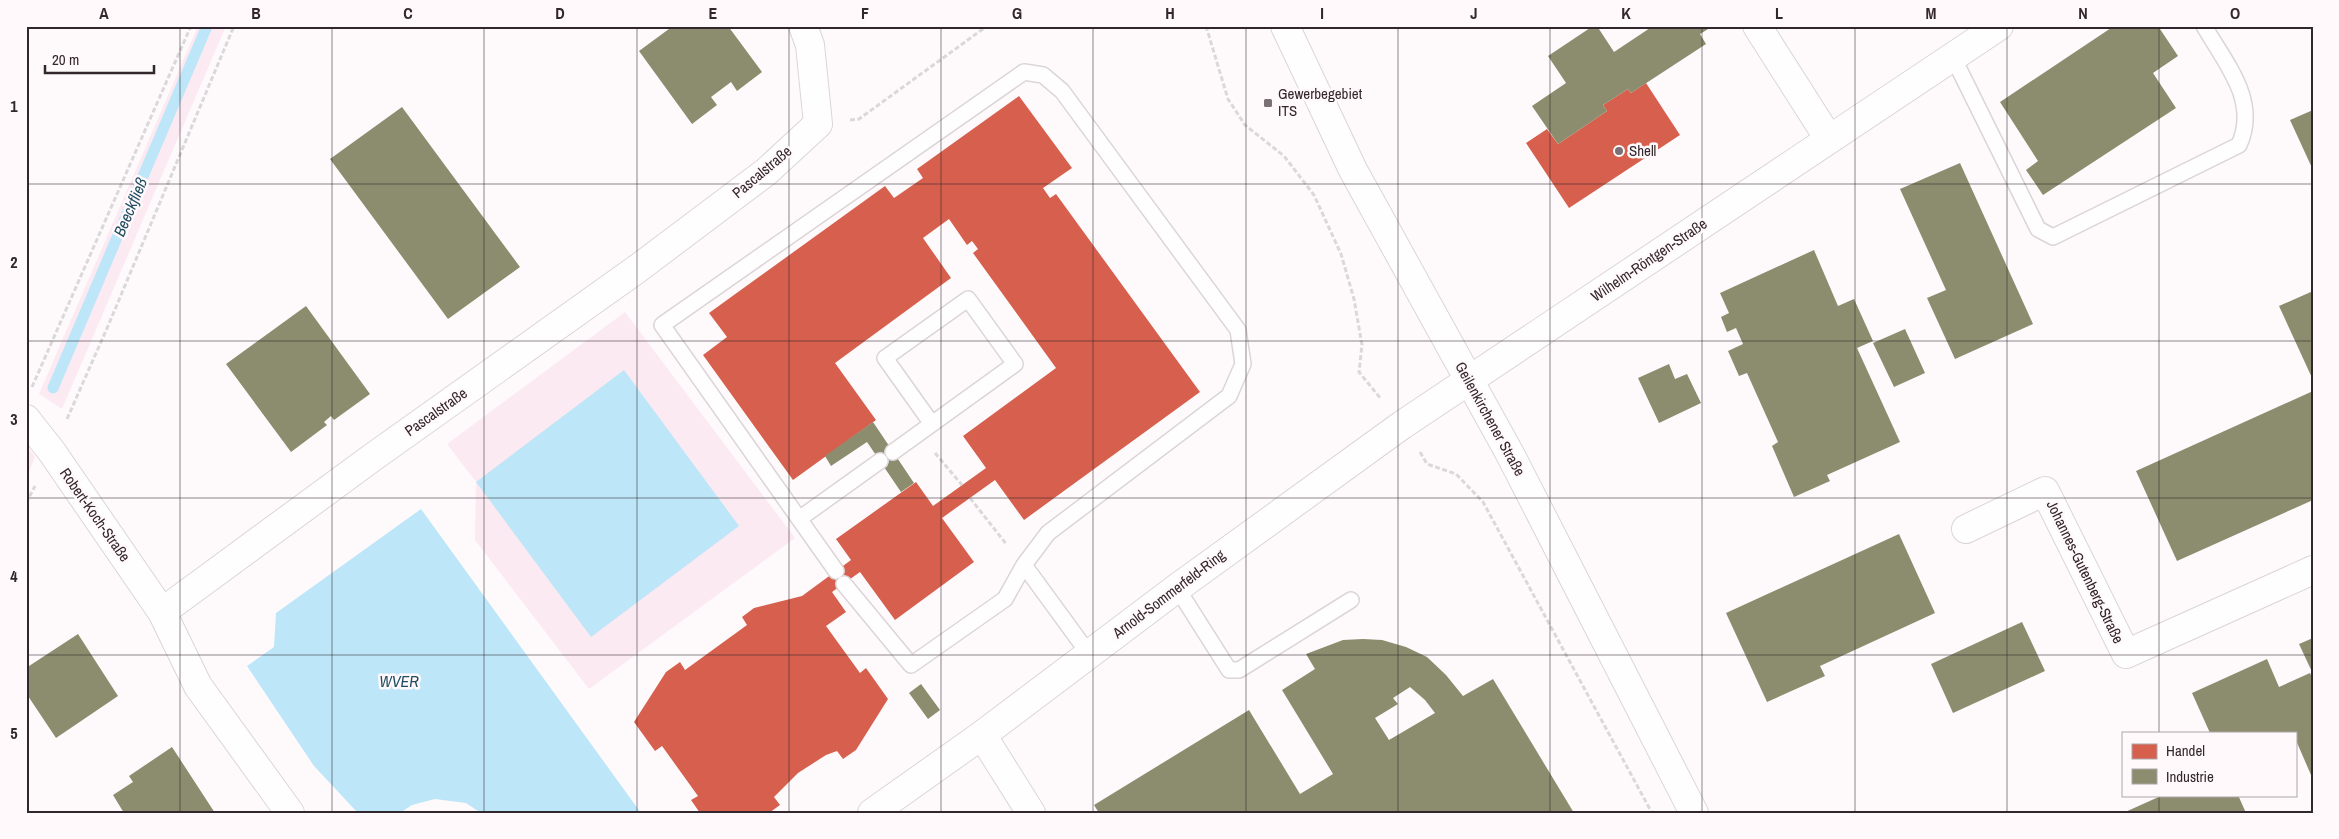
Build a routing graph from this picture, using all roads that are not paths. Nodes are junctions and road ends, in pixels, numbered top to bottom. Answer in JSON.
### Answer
{"nodes":[{"id":1,"x":802,"y":26,"type":"edge"},
{"id":2,"x":1285,"y":26,"type":"edge"},
{"id":3,"x":1757,"y":26,"type":"edge"},
{"id":4,"x":1999,"y":26,"type":"edge"},
{"id":5,"x":2204,"y":26,"type":"edge"},
{"id":6,"x":1953,"y":57,"type":"junction"},
{"id":7,"x":1828,"y":139,"type":"junction"},
{"id":8,"x":1469,"y":380,"type":"junction"},
{"id":9,"x":26,"y":419,"type":"edge"},
{"id":10,"x":932,"y":424,"type":"junction"},
{"id":11,"x":893,"y":452,"type":"dead end"},
{"id":12,"x":880,"y":461,"type":"dead end"},
{"id":13,"x":799,"y":520,"type":"junction"},
{"id":14,"x":1966,"y":529,"type":"dead end"},
{"id":15,"x":1024,"y":565,"type":"junction"},
{"id":16,"x":2313,"y":570,"type":"edge"},
{"id":17,"x":1177,"y":588,"type":"junction"},
{"id":18,"x":1351,"y":600,"type":"dead end"},
{"id":19,"x":162,"y":612,"type":"junction"},
{"id":20,"x":1089,"y":654,"type":"junction"},
{"id":21,"x":982,"y":735,"type":"junction"},
{"id":22,"x":290,"y":813,"type":"edge"},
{"id":23,"x":872,"y":813,"type":"edge"},
{"id":24,"x":1031,"y":813,"type":"edge"},
{"id":25,"x":1694,"y":813,"type":"edge"}],
"edges":[{"from":1,"to":19,"type":"street","name":"Pascalstraße"},
{"from":2,"to":8,"type":"street","name":"Geilenkirchener Straße"},
{"from":3,"to":7,"type":"street"},
{"from":4,"to":6,"type":"street","name":"Wilhelm-Röntgen-Straße"},
{"from":5,"to":6,"type":"lane"},
{"from":6,"to":7,"type":"street","name":"Wilhelm-Röntgen-Straße"},
{"from":7,"to":8,"type":"street","name":"Wilhelm-Röntgen-Straße"},
{"from":8,"to":17,"type":"street","name":"Arnold-Sommerfeld-Ring"},
{"from":8,"to":25,"type":"street","name":"Geilenkirchener Straße"},
{"from":9,"to":19,"type":"street","name":"Robert-Koch-Straße"},
{"from":10,"to":10,"type":"lane"},
{"from":10,"to":11,"type":"lane"},
{"from":12,"to":13,"type":"lane"},
{"from":13,"to":15,"type":"lane"},
{"from":13,"to":15,"type":"lane"},
{"from":14,"to":16,"type":"street","name":"Johannes-Gutenberg-Straße"},
{"from":15,"to":20,"type":"lane"},
{"from":17,"to":18,"type":"lane"},
{"from":17,"to":20,"type":"street","name":"Arnold-Sommerfeld-Ring"},
{"from":19,"to":22,"type":"street"},
{"from":20,"to":21,"type":"street","name":"Arnold-Sommerfeld-Ring"},
{"from":21,"to":23,"type":"street","name":"Arnold-Sommerfeld-Ring"},
{"from":21,"to":24,"type":"street"}]}
